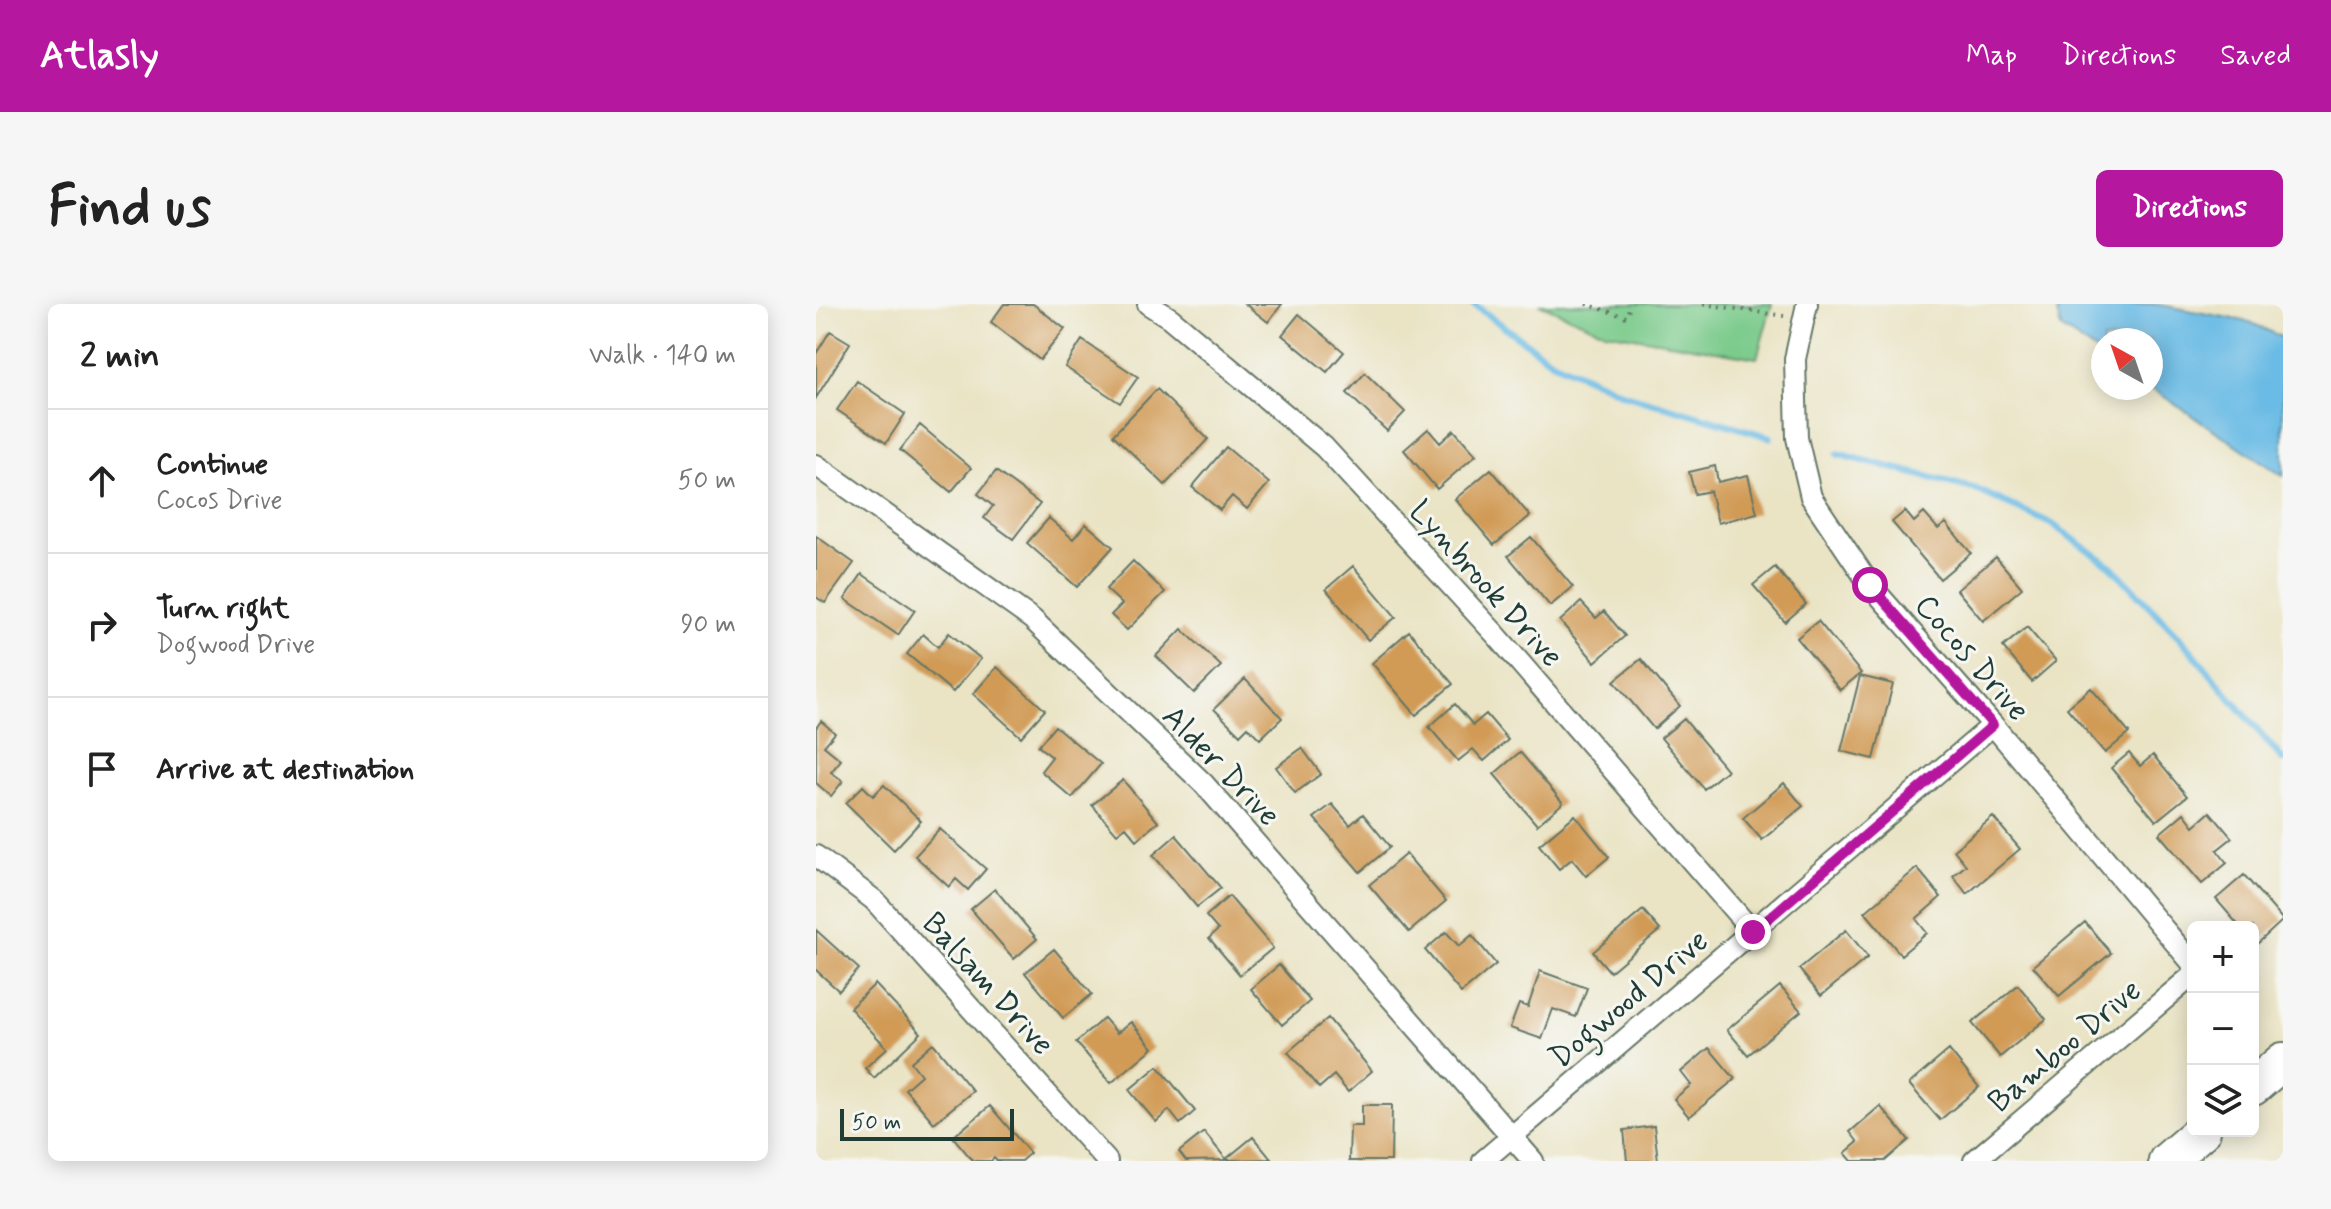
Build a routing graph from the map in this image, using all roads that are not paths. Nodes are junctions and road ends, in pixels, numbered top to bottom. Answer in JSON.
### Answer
{"nodes":[{"id":1,"x":1148,"y":304,"type":"edge"},
{"id":2,"x":1805,"y":311,"type":"edge"},
{"id":3,"x":816,"y":465,"type":"edge"},
{"id":4,"x":1993,"y":725,"type":"junction"},
{"id":5,"x":816,"y":856,"type":"edge"},
{"id":6,"x":1753,"y":932,"type":"junction"},
{"id":7,"x":2187,"y":957,"type":"edge"},
{"id":8,"x":2187,"y":980,"type":"edge"},
{"id":9,"x":2283,"y":1061,"type":"edge"},
{"id":10,"x":2259,"y":1082,"type":"edge"},
{"id":11,"x":1512,"y":1136,"type":"junction"},
{"id":12,"x":2195,"y":1137,"type":"edge"},
{"id":13,"x":1107,"y":1161,"type":"edge"},
{"id":14,"x":1483,"y":1161,"type":"edge"},
{"id":15,"x":1533,"y":1161,"type":"edge"},
{"id":16,"x":1974,"y":1161,"type":"edge"},
{"id":17,"x":2167,"y":1161,"type":"edge"}],
"edges":[{"from":1,"to":6,"type":"street","name":"Lynbrook Drive"},
{"from":2,"to":4,"type":"street","name":"Cocos Drive"},
{"from":3,"to":11,"type":"street","name":"Alder Drive"},
{"from":4,"to":6,"type":"street","name":"Dogwood Drive"},
{"from":4,"to":7,"type":"street","name":"Cocos Drive"},
{"from":5,"to":13,"type":"street","name":"Balsam Drive"},
{"from":6,"to":11,"type":"street","name":"Dogwood Drive"},
{"from":8,"to":16,"type":"street","name":"Bamboo Drive"},
{"from":9,"to":10,"type":"highway"},
{"from":11,"to":14,"type":"street","name":"Dogwood Drive"},
{"from":11,"to":15,"type":"street","name":"Alder Drive"},
{"from":12,"to":17,"type":"highway"}]}
